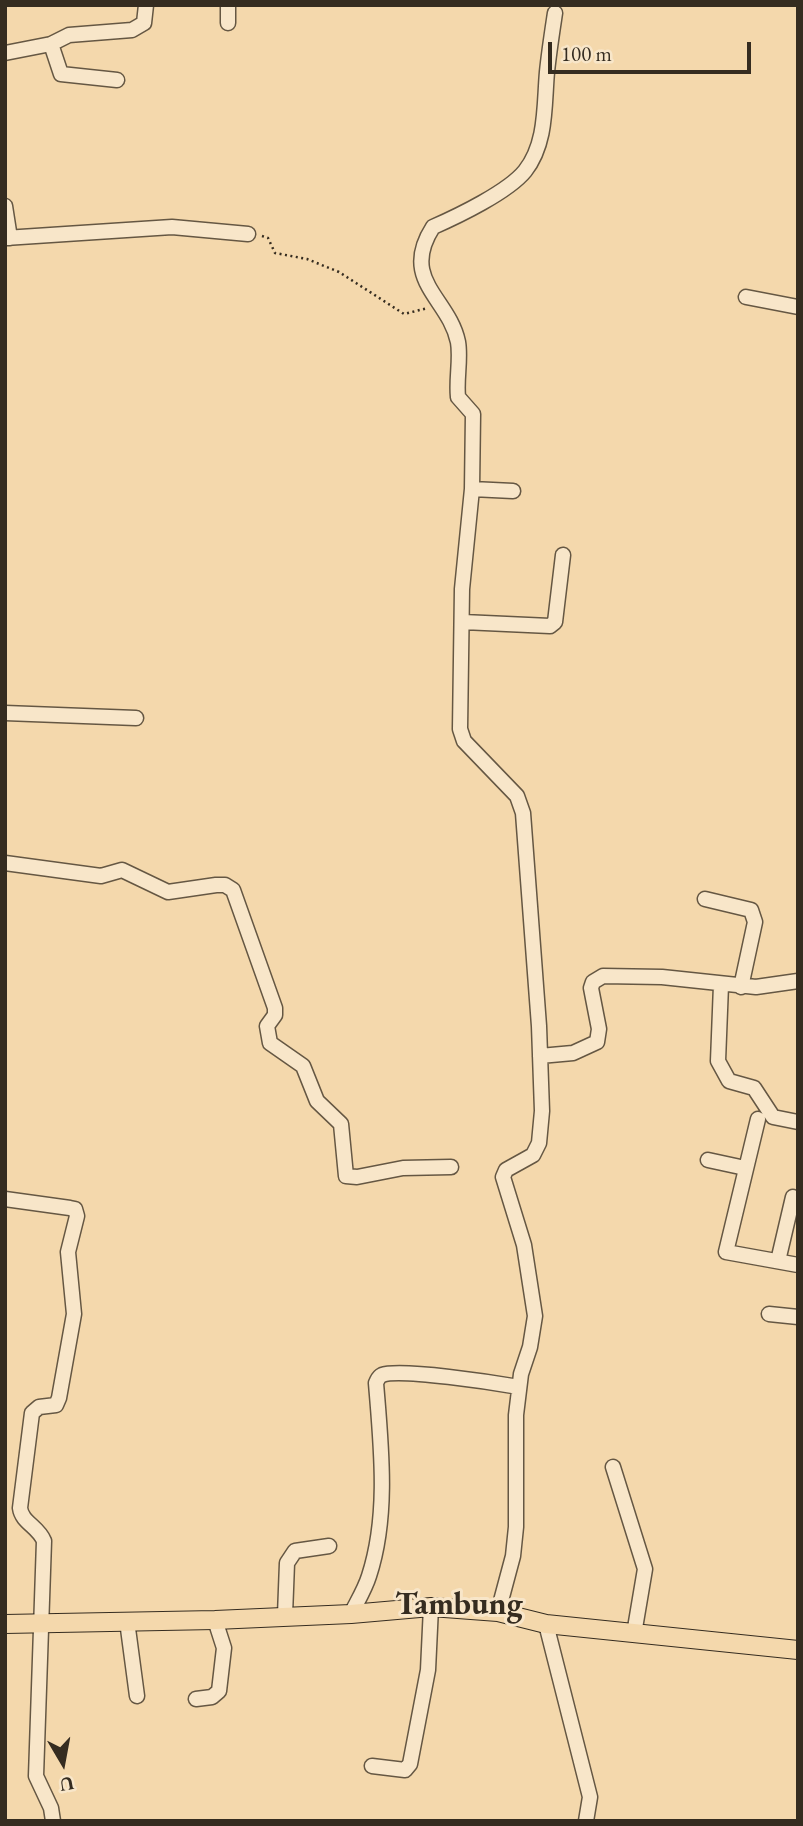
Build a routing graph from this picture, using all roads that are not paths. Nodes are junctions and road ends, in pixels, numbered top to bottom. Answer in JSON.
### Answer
{"nodes":[{"id":1,"x":146,"y":5,"type":"edge"},
{"id":2,"x":228,"y":5,"type":"edge"},
{"id":3,"x":555,"y":13,"type":"dead end"},
{"id":4,"x":228,"y":23,"type":"dead end"},
{"id":5,"x":51,"y":44,"type":"junction"},
{"id":6,"x":5,"y":52,"type":"edge"},
{"id":7,"x":117,"y":80,"type":"dead end"},
{"id":8,"x":5,"y":206,"type":"edge"},
{"id":9,"x":248,"y":234,"type":"road end"},
{"id":10,"x":7,"y":238,"type":"edge"},
{"id":11,"x":746,"y":297,"type":"dead end"},
{"id":12,"x":798,"y":307,"type":"edge"},
{"id":13,"x":472,"y":489,"type":"junction"},
{"id":14,"x":513,"y":491,"type":"dead end"},
{"id":15,"x":563,"y":555,"type":"dead end"},
{"id":16,"x":463,"y":622,"type":"junction"},
{"id":17,"x":5,"y":713,"type":"edge"},
{"id":18,"x":136,"y":718,"type":"dead end"},
{"id":19,"x":5,"y":863,"type":"edge"},
{"id":20,"x":705,"y":899,"type":"dead end"},
{"id":21,"x":798,"y":981,"type":"edge"},
{"id":22,"x":721,"y":985,"type":"junction"},
{"id":23,"x":741,"y":986,"type":"junction"},
{"id":24,"x":540,"y":1056,"type":"junction"},
{"id":25,"x":758,"y":1119,"type":"dead end"},
{"id":26,"x":798,"y":1122,"type":"edge"},
{"id":27,"x":708,"y":1160,"type":"dead end"},
{"id":28,"x":451,"y":1167,"type":"dead end"},
{"id":29,"x":745,"y":1168,"type":"junction"},
{"id":30,"x":793,"y":1197,"type":"dead end"},
{"id":31,"x":5,"y":1199,"type":"edge"},
{"id":32,"x":778,"y":1261,"type":"junction"},
{"id":33,"x":798,"y":1265,"type":"edge"},
{"id":34,"x":769,"y":1314,"type":"dead end"},
{"id":35,"x":798,"y":1317,"type":"edge"},
{"id":36,"x":519,"y":1388,"type":"junction"},
{"id":37,"x":613,"y":1467,"type":"dead end"},
{"id":38,"x":329,"y":1546,"type":"dead end"},
{"id":39,"x":431,"y":1607,"type":"junction"},
{"id":40,"x":498,"y":1612,"type":"junction"},
{"id":41,"x":351,"y":1614,"type":"junction"},
{"id":42,"x":285,"y":1615,"type":"junction"},
{"id":43,"x":215,"y":1620,"type":"junction"},
{"id":44,"x":127,"y":1621,"type":"junction"},
{"id":45,"x":43,"y":1624,"type":"junction"},
{"id":46,"x":546,"y":1624,"type":"junction"},
{"id":47,"x":5,"y":1625,"type":"edge"},
{"id":48,"x":640,"y":1635,"type":"junction"},
{"id":49,"x":798,"y":1650,"type":"edge"},
{"id":50,"x":137,"y":1696,"type":"dead end"},
{"id":51,"x":196,"y":1699,"type":"dead end"},
{"id":52,"x":372,"y":1766,"type":"dead end"},
{"id":53,"x":53,"y":1821,"type":"edge"},
{"id":54,"x":586,"y":1821,"type":"edge"}],
"edges":[{"from":1,"to":5,"type":"street"},
{"from":2,"to":4,"type":"street"},
{"from":3,"to":13,"type":"street"},
{"from":5,"to":6,"type":"street"},
{"from":5,"to":7,"type":"street"},
{"from":8,"to":10,"type":"street"},
{"from":9,"to":10,"type":"street"},
{"from":11,"to":12,"type":"street"},
{"from":13,"to":14,"type":"street"},
{"from":13,"to":16,"type":"street"},
{"from":15,"to":16,"type":"street"},
{"from":16,"to":24,"type":"street"},
{"from":17,"to":18,"type":"street"},
{"from":19,"to":28,"type":"street"},
{"from":20,"to":23,"type":"street"},
{"from":21,"to":23,"type":"street"},
{"from":22,"to":23,"type":"street"},
{"from":22,"to":24,"type":"street"},
{"from":22,"to":26,"type":"street"},
{"from":24,"to":36,"type":"street"},
{"from":25,"to":29,"type":"street"},
{"from":27,"to":29,"type":"street"},
{"from":29,"to":32,"type":"street"},
{"from":30,"to":32,"type":"street"},
{"from":31,"to":45,"type":"street"},
{"from":32,"to":33,"type":"street"},
{"from":34,"to":35,"type":"street"},
{"from":36,"to":40,"type":"street"},
{"from":36,"to":41,"type":"street"},
{"from":37,"to":48,"type":"street"},
{"from":38,"to":42,"type":"street"},
{"from":39,"to":40,"type":"main road"},
{"from":39,"to":41,"type":"main road"},
{"from":39,"to":52,"type":"street"},
{"from":40,"to":46,"type":"main road"},
{"from":41,"to":42,"type":"main road"},
{"from":42,"to":43,"type":"main road"},
{"from":43,"to":44,"type":"main road"},
{"from":43,"to":51,"type":"street"},
{"from":44,"to":45,"type":"main road"},
{"from":44,"to":50,"type":"street"},
{"from":45,"to":47,"type":"main road"},
{"from":45,"to":53,"type":"street"},
{"from":46,"to":48,"type":"main road"},
{"from":46,"to":54,"type":"street"},
{"from":48,"to":49,"type":"main road"}]}
